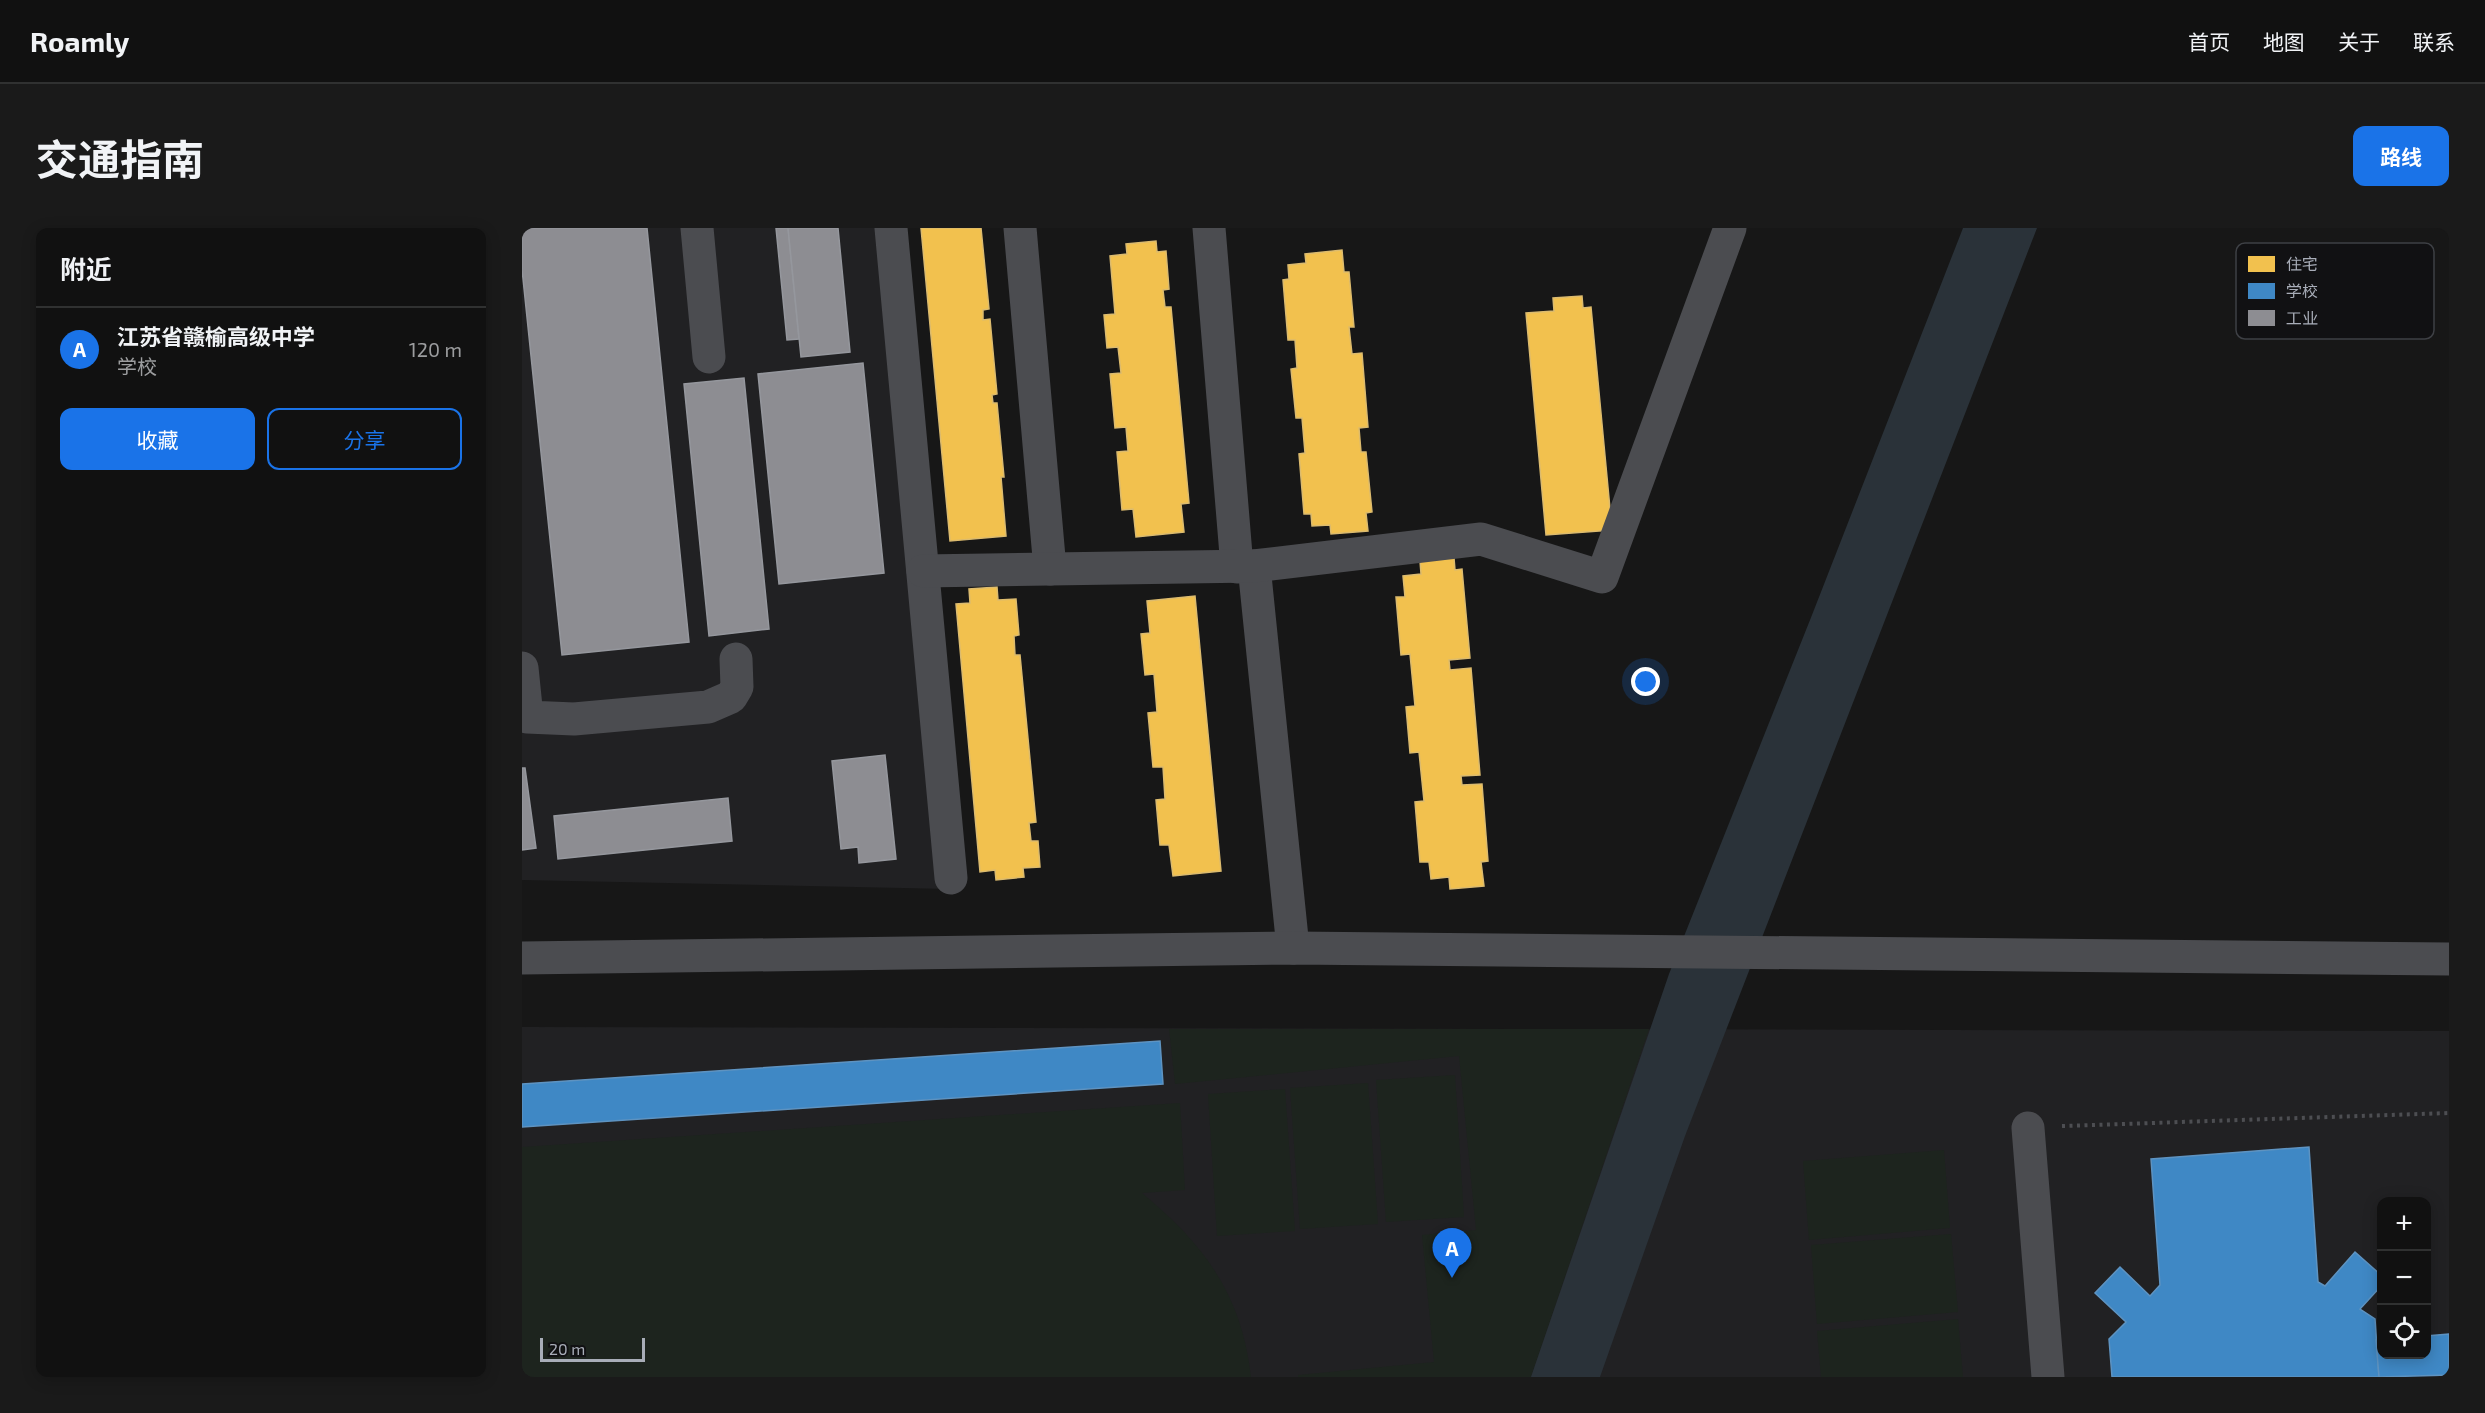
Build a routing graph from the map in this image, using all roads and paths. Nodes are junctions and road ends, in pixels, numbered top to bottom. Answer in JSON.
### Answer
{"nodes":[{"id":1,"x":697,"y":228,"type":"edge"},
{"id":2,"x":891,"y":228,"type":"edge"},
{"id":3,"x":1020,"y":228,"type":"edge"},
{"id":4,"x":1030,"y":228,"type":"edge"},
{"id":5,"x":1209,"y":228,"type":"edge"},
{"id":6,"x":1730,"y":228,"type":"edge"},
{"id":7,"x":709,"y":357,"type":"dead end"},
{"id":8,"x":1246,"y":566,"type":"junction"},
{"id":9,"x":1050,"y":568,"type":"junction"},
{"id":10,"x":923,"y":571,"type":"junction"},
{"id":11,"x":736,"y":658,"type":"dead end"},
{"id":12,"x":522,"y":668,"type":"edge"},
{"id":13,"x":951,"y":878,"type":"dead end"},
{"id":14,"x":1293,"y":948,"type":"junction"},
{"id":15,"x":522,"y":958,"type":"edge"},
{"id":16,"x":2449,"y":959,"type":"edge"},
{"id":17,"x":2449,"y":1113,"type":"edge"},
{"id":18,"x":2028,"y":1128,"type":"joint"},
{"id":19,"x":2048,"y":1377,"type":"edge"}],
"edges":[{"from":1,"to":7,"type":"street"},
{"from":2,"to":10,"type":"street"},
{"from":3,"to":4,"type":"street"},
{"from":3,"to":9,"type":"street"},
{"from":5,"to":8,"type":"street"},
{"from":6,"to":8,"type":"street"},
{"from":8,"to":9,"type":"street"},
{"from":8,"to":14,"type":"street"},
{"from":9,"to":10,"type":"street"},
{"from":10,"to":13,"type":"street"},
{"from":11,"to":12,"type":"street"},
{"from":14,"to":15,"type":"street"},
{"from":14,"to":16,"type":"street"},
{"from":17,"to":18,"type":"path"},
{"from":18,"to":19,"type":"street"}]}
